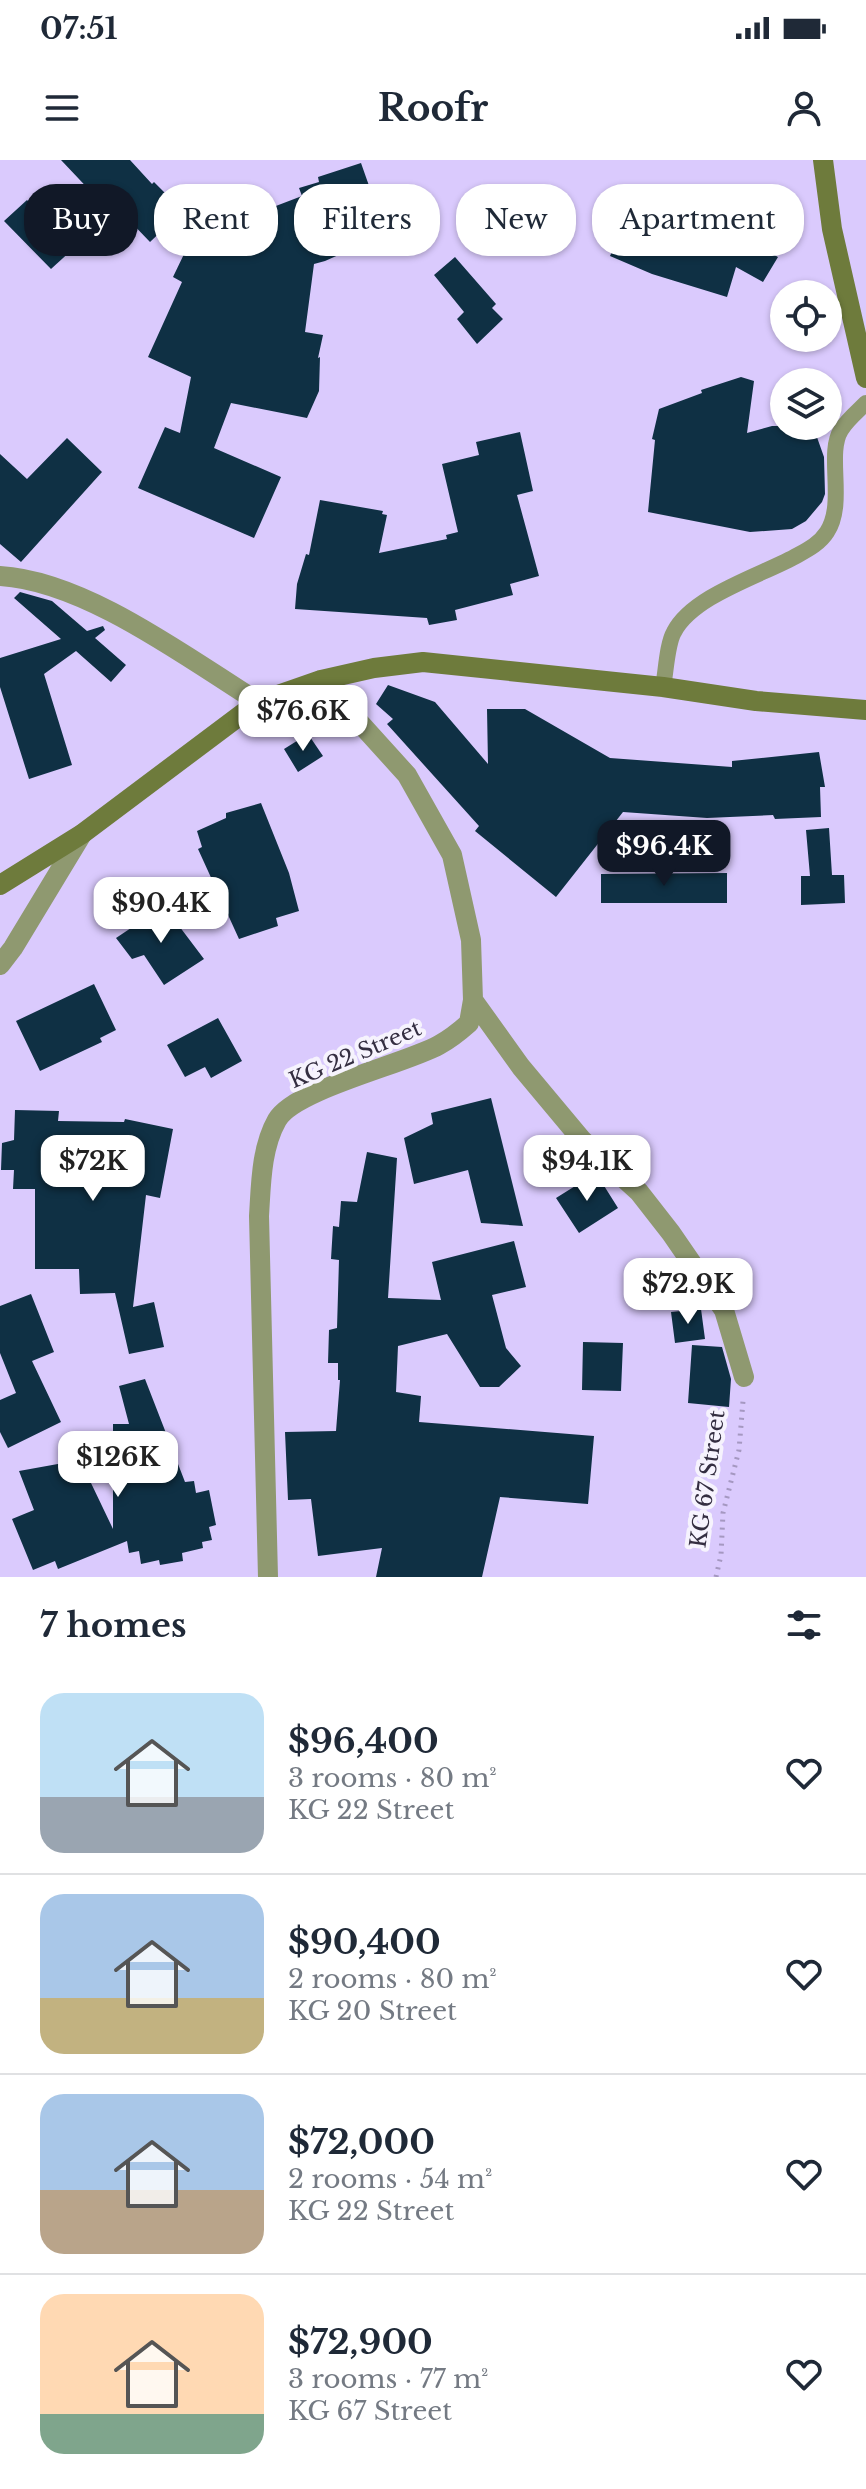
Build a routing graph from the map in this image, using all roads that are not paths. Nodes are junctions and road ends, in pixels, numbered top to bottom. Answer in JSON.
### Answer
{"nodes":[{"id":1,"x":823,"y":160,"type":"edge"},
{"id":2,"x":859,"y":310,"type":"edge"},
{"id":3,"x":866,"y":378,"type":"edge"},
{"id":4,"x":866,"y":403,"type":"edge"},
{"id":5,"x":0,"y":576,"type":"edge"},
{"id":6,"x":321,"y":680,"type":"junction"},
{"id":7,"x":663,"y":687,"type":"junction"},
{"id":8,"x":258,"y":702,"type":"junction"},
{"id":9,"x":866,"y":710,"type":"edge"},
{"id":10,"x":82,"y":834,"type":"junction"},
{"id":11,"x":0,"y":885,"type":"edge"},
{"id":12,"x":0,"y":965,"type":"edge"},
{"id":13,"x":473,"y":1000,"type":"junction"},
{"id":14,"x":744,"y":1377,"type":"road end"},
{"id":15,"x":268,"y":1577,"type":"edge"}],
"edges":[{"from":1,"to":2,"type":"main road"},
{"from":2,"to":3,"type":"main road"},
{"from":4,"to":7,"type":"lane"},
{"from":5,"to":8,"type":"street"},
{"from":6,"to":7,"type":"main road"},
{"from":6,"to":8,"type":"main road"},
{"from":6,"to":13,"type":"street","name":"KG 22 Street"},
{"from":7,"to":9,"type":"main road"},
{"from":8,"to":10,"type":"main road"},
{"from":10,"to":11,"type":"main road"},
{"from":10,"to":12,"type":"street"},
{"from":13,"to":14,"type":"street"},
{"from":13,"to":15,"type":"street","name":"KG 22 Street"}]}
